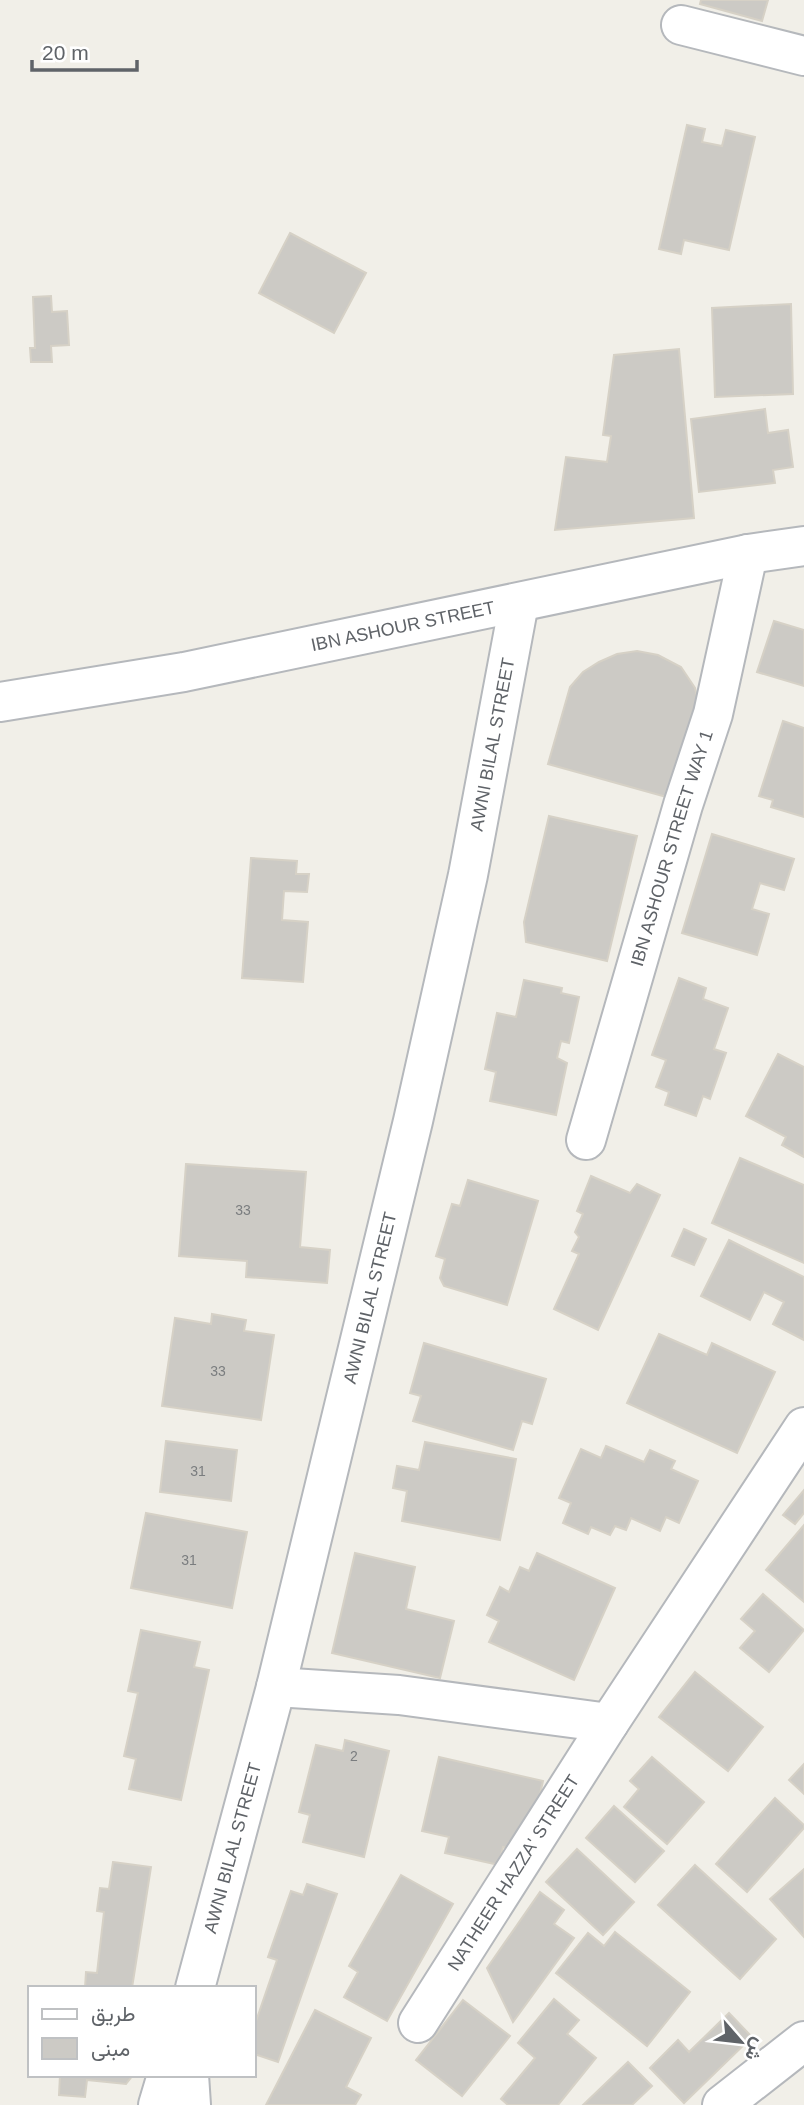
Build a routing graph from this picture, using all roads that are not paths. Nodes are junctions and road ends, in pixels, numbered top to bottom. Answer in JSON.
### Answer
{"nodes":[{"id":1,"x":681,"y":26,"type":"dead end"},
{"id":2,"x":804,"y":56,"type":"edge"},
{"id":3,"x":804,"y":545,"type":"edge"},
{"id":4,"x":748,"y":554,"type":"junction"},
{"id":5,"x":519,"y":603,"type":"junction"},
{"id":6,"x":0,"y":702,"type":"edge"},
{"id":7,"x":586,"y":1140,"type":"dead end"},
{"id":8,"x":804,"y":1427,"type":"edge"},
{"id":9,"x":275,"y":1687,"type":"junction"},
{"id":10,"x":609,"y":1723,"type":"junction"},
{"id":11,"x":195,"y":1986,"type":"edge"},
{"id":12,"x":418,"y":2023,"type":"dead end"},
{"id":13,"x":804,"y":2041,"type":"edge"},
{"id":14,"x":166,"y":2077,"type":"edge"},
{"id":15,"x":189,"y":2077,"type":"edge"},
{"id":16,"x":158,"y":2105,"type":"edge"},
{"id":17,"x":191,"y":2105,"type":"edge"},
{"id":18,"x":722,"y":2105,"type":"edge"}],
"edges":[{"from":1,"to":2,"type":"street"},
{"from":3,"to":4,"type":"street","name":"IBN ASHOUR STREET"},
{"from":4,"to":5,"type":"street","name":"IBN ASHOUR STREET"},
{"from":4,"to":7,"type":"street","name":"IBN ASHOUR STREET WAY 1"},
{"from":5,"to":6,"type":"street","name":"IBN ASHOUR STREET"},
{"from":5,"to":9,"type":"street","name":"AWNI BILAL STREET"},
{"from":8,"to":10,"type":"street","name":"NATHEER HAZZA' STREET"},
{"from":9,"to":10,"type":"street"},
{"from":9,"to":11,"type":"street","name":"AWNI BILAL STREET"},
{"from":10,"to":12,"type":"street","name":"NATHEER HAZZA' STREET"},
{"from":13,"to":18,"type":"street"},
{"from":14,"to":16,"type":"street"},
{"from":15,"to":17,"type":"street"}]}
